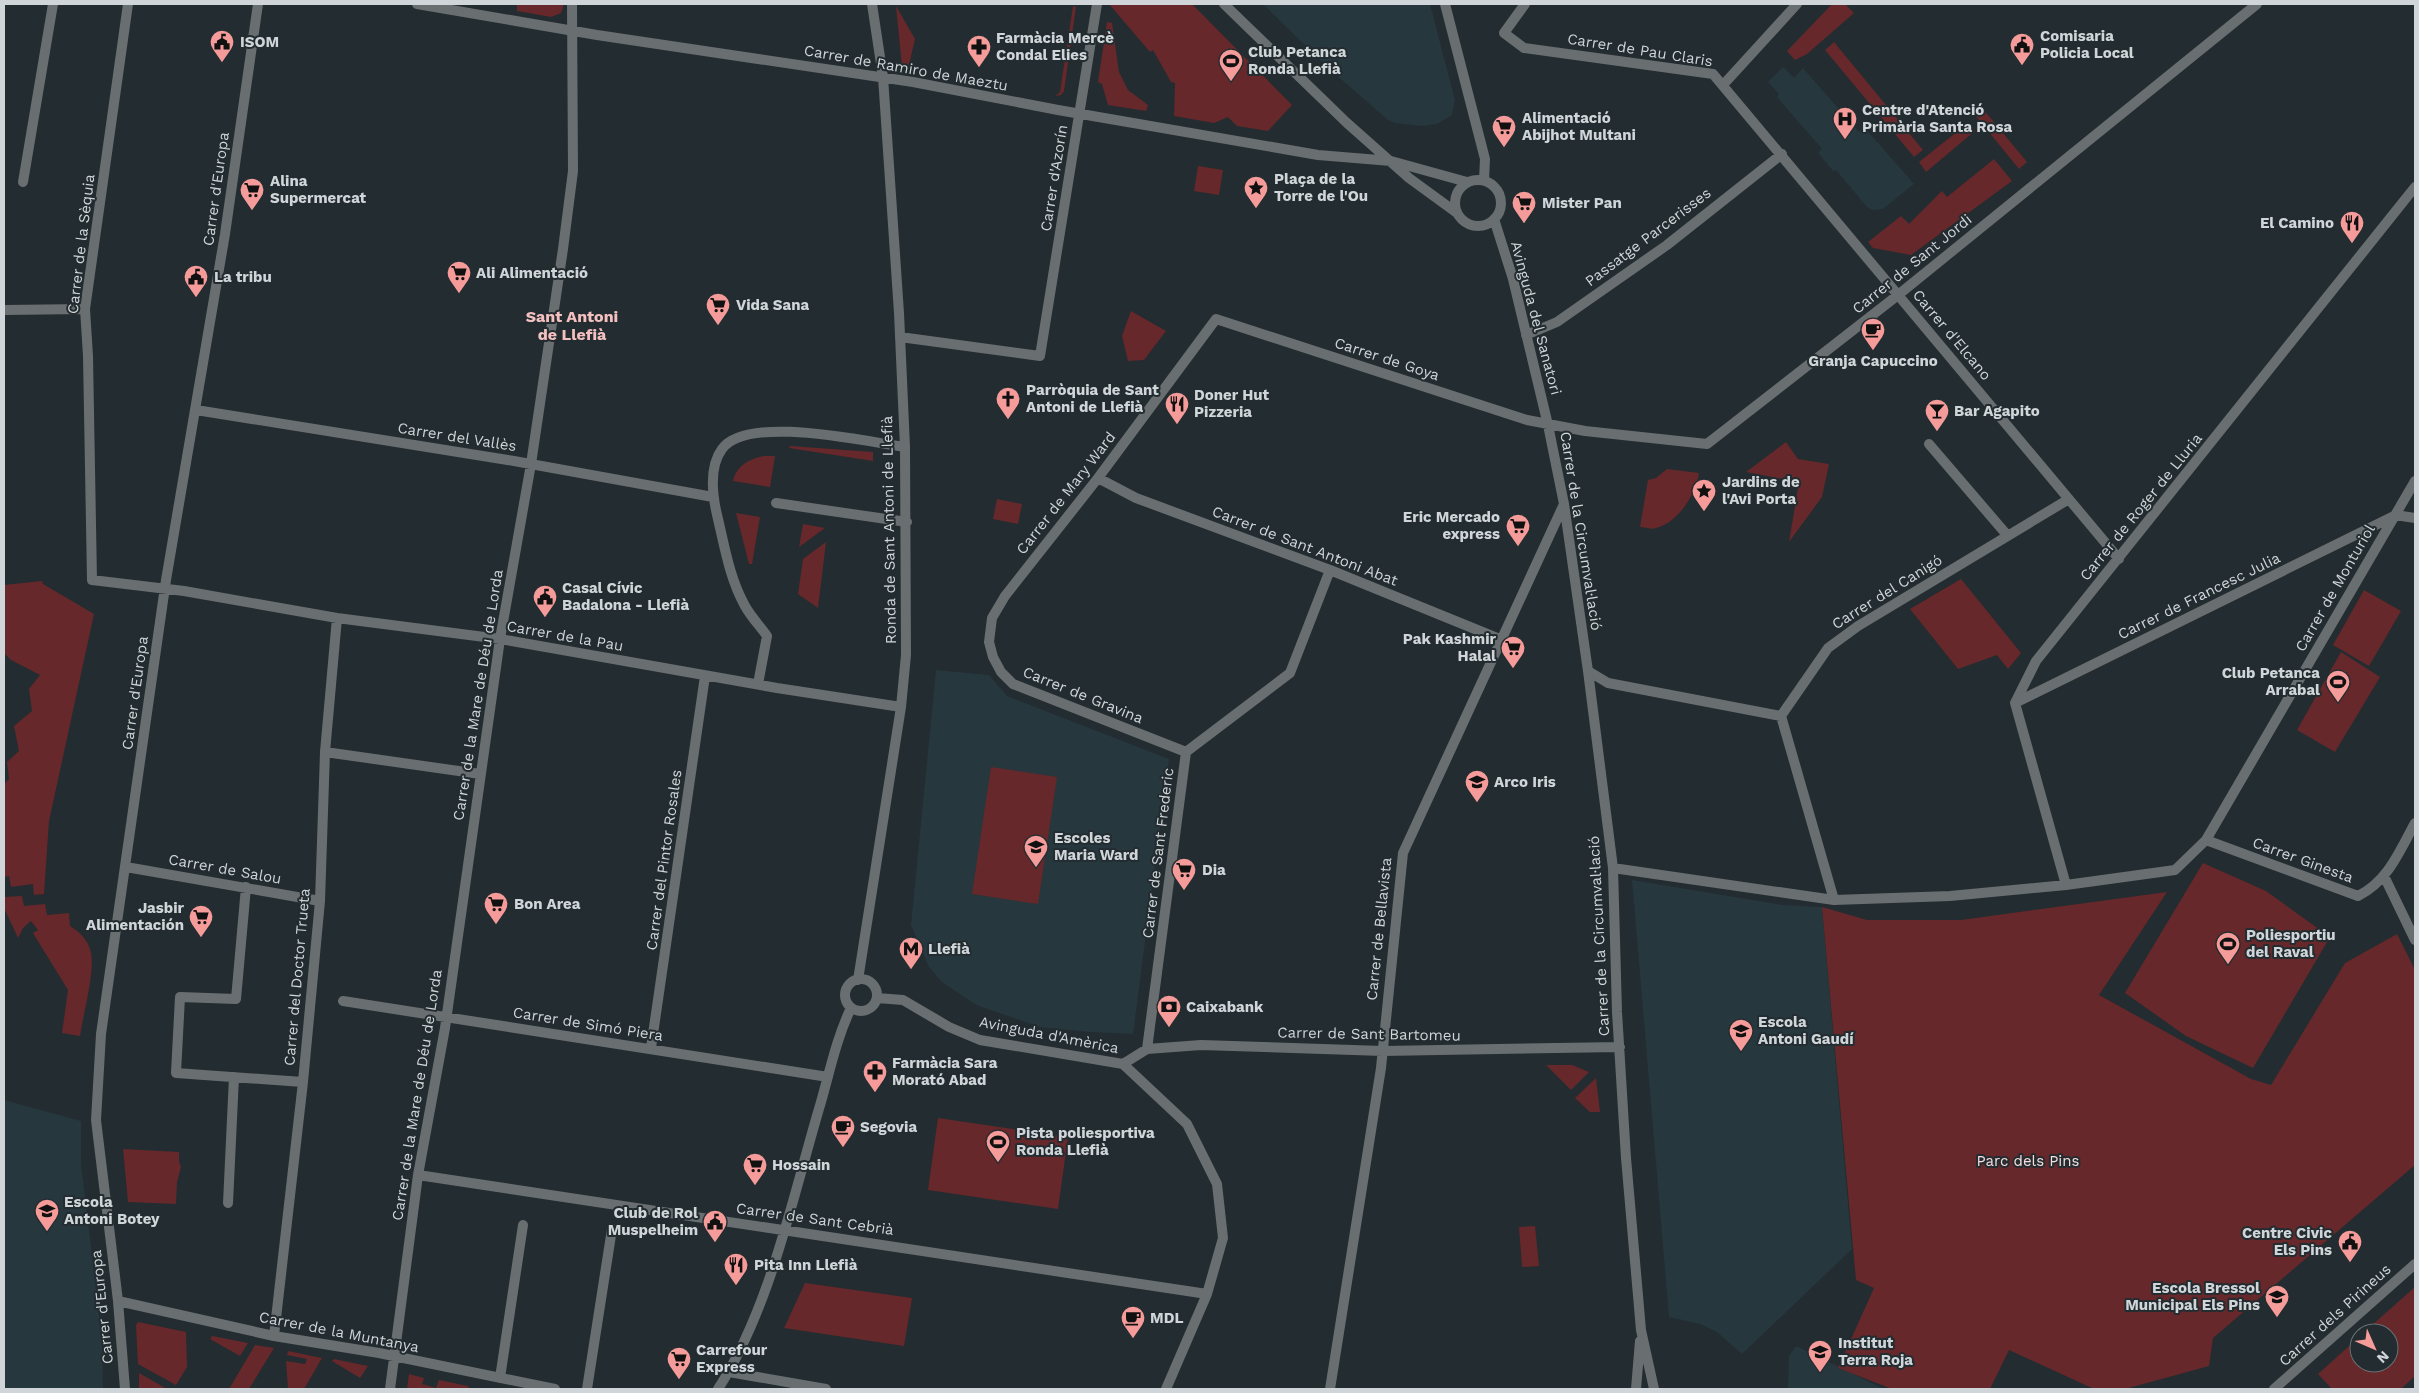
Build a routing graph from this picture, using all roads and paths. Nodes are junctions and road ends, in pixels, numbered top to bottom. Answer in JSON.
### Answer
{"nodes":[{"id":1,"x":53,"y":4,"type":"edge"},
{"id":2,"x":128,"y":4,"type":"edge"},
{"id":3,"x":258,"y":4,"type":"edge"},
{"id":4,"x":417,"y":4,"type":"edge"},
{"id":5,"x":572,"y":4,"type":"edge"},
{"id":6,"x":872,"y":4,"type":"edge"},
{"id":7,"x":1097,"y":4,"type":"edge"},
{"id":8,"x":1224,"y":4,"type":"edge"},
{"id":9,"x":1445,"y":4,"type":"edge"},
{"id":10,"x":1525,"y":4,"type":"edge"},
{"id":11,"x":1797,"y":4,"type":"edge"},
{"id":12,"x":2257,"y":4,"type":"edge"},
{"id":13,"x":571,"y":31,"type":"junction"},
{"id":14,"x":883,"y":77,"type":"junction"},
{"id":15,"x":1723,"y":84,"type":"junction"},
{"id":16,"x":1078,"y":114,"type":"junction"},
{"id":17,"x":1782,"y":154,"type":"junction"},
{"id":18,"x":1390,"y":161,"type":"junction"},
{"id":19,"x":1484,"y":180,"type":"junction"},
{"id":20,"x":23,"y":182,"type":"dead end"},
{"id":21,"x":1467,"y":182,"type":"junction"},
{"id":22,"x":2415,"y":187,"type":"edge"},
{"id":23,"x":1457,"y":213,"type":"junction"},
{"id":24,"x":1494,"y":219,"type":"junction"},
{"id":25,"x":1898,"y":295,"type":"junction"},
{"id":26,"x":85,"y":309,"type":"junction"},
{"id":27,"x":4,"y":310,"type":"edge"},
{"id":28,"x":1216,"y":319,"type":"joint"},
{"id":29,"x":1526,"y":335,"type":"junction"},
{"id":30,"x":900,"y":336,"type":"junction"},
{"id":31,"x":196,"y":410,"type":"junction"},
{"id":32,"x":1548,"y":425,"type":"junction"},
{"id":33,"x":1929,"y":444,"type":"dead end"},
{"id":34,"x":905,"y":447,"type":"junction"},
{"id":35,"x":531,"y":464,"type":"junction"},
{"id":36,"x":1098,"y":478,"type":"junction"},
{"id":37,"x":2415,"y":481,"type":"edge"},
{"id":38,"x":713,"y":497,"type":"junction"},
{"id":39,"x":2069,"y":498,"type":"junction"},
{"id":40,"x":776,"y":503,"type":"dead end"},
{"id":41,"x":1564,"y":504,"type":"junction"},
{"id":42,"x":2395,"y":515,"type":"junction"},
{"id":43,"x":2415,"y":518,"type":"edge"},
{"id":44,"x":906,"y":522,"type":"junction"},
{"id":45,"x":2007,"y":535,"type":"junction"},
{"id":46,"x":2119,"y":559,"type":"junction"},
{"id":47,"x":1330,"y":570,"type":"junction"},
{"id":48,"x":92,"y":580,"type":"joint"},
{"id":49,"x":165,"y":589,"type":"junction"},
{"id":50,"x":338,"y":618,"type":"junction"},
{"id":51,"x":500,"y":640,"type":"junction"},
{"id":52,"x":1502,"y":640,"type":"junction"},
{"id":53,"x":989,"y":642,"type":"joint"},
{"id":54,"x":1588,"y":671,"type":"junction"},
{"id":55,"x":705,"y":676,"type":"junction"},
{"id":56,"x":758,"y":684,"type":"junction"},
{"id":57,"x":2015,"y":703,"type":"junction"},
{"id":58,"x":900,"y":707,"type":"junction"},
{"id":59,"x":1781,"y":716,"type":"junction"},
{"id":60,"x":325,"y":752,"type":"junction"},
{"id":61,"x":1186,"y":752,"type":"junction"},
{"id":62,"x":480,"y":774,"type":"junction"},
{"id":63,"x":2415,"y":823,"type":"edge"},
{"id":64,"x":2206,"y":840,"type":"junction"},
{"id":65,"x":126,"y":867,"type":"junction"},
{"id":66,"x":1613,"y":868,"type":"junction"},
{"id":67,"x":2384,"y":876,"type":"junction"},
{"id":68,"x":2066,"y":885,"type":"junction"},
{"id":69,"x":246,"y":887,"type":"junction"},
{"id":70,"x":1834,"y":900,"type":"junction"},
{"id":71,"x":320,"y":901,"type":"junction"},
{"id":72,"x":2415,"y":940,"type":"edge"},
{"id":73,"x":858,"y":980,"type":"junction"},
{"id":74,"x":877,"y":998,"type":"junction"},
{"id":75,"x":342,"y":1001,"type":"dead end"},
{"id":76,"x":851,"y":1008,"type":"junction"},
{"id":77,"x":446,"y":1018,"type":"junction"},
{"id":78,"x":1620,"y":1047,"type":"junction"},
{"id":79,"x":651,"y":1048,"type":"junction"},
{"id":80,"x":1147,"y":1048,"type":"junction"},
{"id":81,"x":1383,"y":1051,"type":"junction"},
{"id":82,"x":1122,"y":1064,"type":"junction"},
{"id":83,"x":234,"y":1078,"type":"junction"},
{"id":84,"x":828,"y":1078,"type":"junction"},
{"id":85,"x":303,"y":1082,"type":"junction"},
{"id":86,"x":418,"y":1175,"type":"junction"},
{"id":87,"x":228,"y":1203,"type":"dead end"},
{"id":88,"x":523,"y":1225,"type":"dead end"},
{"id":89,"x":612,"y":1229,"type":"dead end"},
{"id":90,"x":784,"y":1229,"type":"junction"},
{"id":91,"x":2415,"y":1264,"type":"edge"},
{"id":92,"x":1207,"y":1294,"type":"junction"},
{"id":93,"x":118,"y":1301,"type":"junction"},
{"id":94,"x":1641,"y":1330,"type":"junction"},
{"id":95,"x":274,"y":1336,"type":"junction"},
{"id":96,"x":394,"y":1357,"type":"junction"},
{"id":97,"x":729,"y":1372,"type":"junction"},
{"id":98,"x":500,"y":1378,"type":"junction"},
{"id":99,"x":125,"y":1389,"type":"edge"},
{"id":100,"x":390,"y":1389,"type":"edge"},
{"id":101,"x":555,"y":1389,"type":"edge"},
{"id":102,"x":587,"y":1389,"type":"edge"},
{"id":103,"x":718,"y":1389,"type":"edge"},
{"id":104,"x":826,"y":1389,"type":"edge"},
{"id":105,"x":1166,"y":1389,"type":"edge"},
{"id":106,"x":1330,"y":1389,"type":"edge"},
{"id":107,"x":1636,"y":1389,"type":"edge"},
{"id":108,"x":1644,"y":1389,"type":"edge"},
{"id":109,"x":1654,"y":1389,"type":"edge"},
{"id":110,"x":2274,"y":1389,"type":"edge"}],
"edges":[{"from":1,"to":20,"type":"street"},
{"from":2,"to":26,"type":"street","name":"Carrer de la Sèquia"},
{"from":3,"to":31,"type":"street","name":"Carrer d'Europa"},
{"from":4,"to":13,"type":"street","name":"Carrer de Ramiro de Maeztu"},
{"from":5,"to":13,"type":"street","name":"Carrer de la Mare de Déu de Lorda"},
{"from":6,"to":14,"type":"street","name":"Ronda de Sant Antoni de Llefià"},
{"from":7,"to":16,"type":"street","name":"Carrer d'Azorín"},
{"from":8,"to":18,"type":"street"},
{"from":9,"to":19,"type":"street"},
{"from":10,"to":15,"type":"street","name":"Carrer de Pau Claris"},
{"from":11,"to":15,"type":"street","name":"Carrer de Pau Claris"},
{"from":12,"to":25,"type":"street","name":"Carrer de Sant Jordi"},
{"from":13,"to":14,"type":"street","name":"Carrer de Ramiro de Maeztu"},
{"from":13,"to":35,"type":"street","name":"Carrer de la Mare de Déu de Lorda"},
{"from":14,"to":16,"type":"street","name":"Carrer de Ramiro de Maeztu"},
{"from":14,"to":30,"type":"street","name":"Ronda de Sant Antoni de Llefià"},
{"from":15,"to":17,"type":"street","name":"Carrer d'Elcano"},
{"from":16,"to":18,"type":"street","name":"Carrer de Ramiro de Maeztu"},
{"from":16,"to":30,"type":"street","name":"Carrer d'Azorín"},
{"from":17,"to":25,"type":"street","name":"Carrer d'Elcano"},
{"from":17,"to":29,"type":"street","name":"Passatge Parcerisses"},
{"from":18,"to":21,"type":"street","name":"Carrer de Ramiro de Maeztu"},
{"from":18,"to":23,"type":"street"},
{"from":19,"to":21,"type":"street"},
{"from":19,"to":24,"type":"street"},
{"from":21,"to":23,"type":"street"},
{"from":22,"to":46,"type":"street","name":"Carrer de Roger de Lluria"},
{"from":23,"to":24,"type":"street"},
{"from":24,"to":29,"type":"street","name":"Avinguda del Sanatori"},
{"from":25,"to":32,"type":"street","name":"Carrer de Sant Jordi"},
{"from":25,"to":39,"type":"street","name":"Carrer d'Elcano"},
{"from":26,"to":27,"type":"street"},
{"from":26,"to":48,"type":"street","name":"Carrer de la Sèquia"},
{"from":28,"to":32,"type":"street","name":"Carrer de Goya"},
{"from":28,"to":36,"type":"street","name":"Carrer de Mary Ward"},
{"from":29,"to":32,"type":"street","name":"Avinguda del Sanatori"},
{"from":30,"to":34,"type":"street","name":"Ronda de Sant Antoni de Llefià"},
{"from":31,"to":35,"type":"street","name":"Carrer del Vallès"},
{"from":31,"to":49,"type":"street","name":"Carrer d'Europa"},
{"from":32,"to":41,"type":"street","name":"Carrer de la Circumval·lació"},
{"from":33,"to":45,"type":"street"},
{"from":34,"to":38,"type":"street"},
{"from":34,"to":44,"type":"street","name":"Ronda de Sant Antoni de Llefià"},
{"from":35,"to":38,"type":"street","name":"Carrer del Vallès"},
{"from":35,"to":51,"type":"street","name":"Carrer de la Mare de Déu de Lorda"},
{"from":36,"to":47,"type":"street","name":"Carrer de Sant Antoni Abat"},
{"from":36,"to":53,"type":"street","name":"Carrer de Mary Ward"},
{"from":37,"to":42,"type":"street","name":"Carrer de Monturiol"},
{"from":38,"to":56,"type":"street"},
{"from":39,"to":45,"type":"street","name":"Carrer del Canigó"},
{"from":39,"to":46,"type":"street","name":"Carrer d'Elcano"},
{"from":40,"to":44,"type":"street"},
{"from":41,"to":52,"type":"street","name":"Carrer de Bellavista"},
{"from":41,"to":54,"type":"street","name":"Carrer de la Circumval·lació"},
{"from":42,"to":43,"type":"street"},
{"from":42,"to":57,"type":"street","name":"Carrer de Francesc Julia"},
{"from":42,"to":64,"type":"street","name":"Carrer de Monturiol"},
{"from":44,"to":58,"type":"street","name":"Ronda de Sant Antoni de Llefià"},
{"from":45,"to":59,"type":"street","name":"Carrer del Canigó"},
{"from":46,"to":57,"type":"street","name":"Carrer de Roger de Lluria"},
{"from":47,"to":52,"type":"street","name":"Carrer de Sant Antoni Abat"},
{"from":47,"to":61,"type":"street","name":"Carrer de Sant Frederic"},
{"from":48,"to":49,"type":"street","name":"Carrer de la Pau"},
{"from":49,"to":50,"type":"street","name":"Carrer de la Pau"},
{"from":49,"to":65,"type":"street","name":"Carrer d'Europa"},
{"from":50,"to":51,"type":"street","name":"Carrer de la Pau"},
{"from":50,"to":60,"type":"street","name":"Carrer del Doctor Trueta"},
{"from":51,"to":55,"type":"street","name":"Carrer de la Pau"},
{"from":51,"to":62,"type":"street","name":"Carrer de la Mare de Déu de Lorda"},
{"from":52,"to":81,"type":"street","name":"Carrer de Bellavista"},
{"from":53,"to":61,"type":"street","name":"Carrer de Gravina"},
{"from":54,"to":59,"type":"street"},
{"from":54,"to":66,"type":"street","name":"Carrer de la Circumval·lació"},
{"from":55,"to":56,"type":"street","name":"Carrer de la Pau"},
{"from":55,"to":79,"type":"street","name":"Carrer del Pintor Rosales"},
{"from":56,"to":58,"type":"street","name":"Carrer de la Pau"},
{"from":57,"to":68,"type":"street"},
{"from":58,"to":73,"type":"street","name":"Ronda de Sant Antoni de Llefià"},
{"from":59,"to":70,"type":"street"},
{"from":60,"to":62,"type":"street"},
{"from":60,"to":71,"type":"street","name":"Carrer del Doctor Trueta"},
{"from":61,"to":80,"type":"street","name":"Carrer de Sant Frederic"},
{"from":62,"to":77,"type":"street","name":"Carrer de la Mare de Déu de Lorda"},
{"from":63,"to":67,"type":"street"},
{"from":64,"to":67,"type":"street","name":"Carrer Ginesta"},
{"from":64,"to":68,"type":"street","name":"Carrer de Monturiol"},
{"from":65,"to":69,"type":"street","name":"Carrer de Salou"},
{"from":65,"to":93,"type":"street","name":"Carrer d'Europa"},
{"from":66,"to":70,"type":"street","name":"Carrer de Monturiol"},
{"from":66,"to":78,"type":"street","name":"Carrer de la Circumval·lació"},
{"from":67,"to":72,"type":"street"},
{"from":68,"to":70,"type":"street","name":"Carrer de Monturiol"},
{"from":69,"to":71,"type":"street","name":"Carrer de Salou"},
{"from":69,"to":83,"type":"street"},
{"from":71,"to":85,"type":"street","name":"Carrer del Doctor Trueta"},
{"from":73,"to":74,"type":"street"},
{"from":73,"to":76,"type":"street"},
{"from":74,"to":76,"type":"street"},
{"from":74,"to":82,"type":"street","name":"Avinguda d'Amèrica"},
{"from":75,"to":77,"type":"street","name":"Carrer de Simó Piera"},
{"from":76,"to":84,"type":"street"},
{"from":77,"to":79,"type":"street","name":"Carrer de Simó Piera"},
{"from":77,"to":86,"type":"street","name":"Carrer de la Mare de Déu de Lorda"},
{"from":78,"to":81,"type":"street","name":"Carrer de Sant Bartomeu"},
{"from":78,"to":94,"type":"street","name":"Carrer de la Circumval·lació"},
{"from":79,"to":84,"type":"street","name":"Carrer de Simó Piera"},
{"from":80,"to":81,"type":"street","name":"Carrer de Sant Bartomeu"},
{"from":80,"to":82,"type":"street","name":"Carrer de Sant Bartomeu"},
{"from":81,"to":106,"type":"street","name":"Carrer de Bellavista"},
{"from":82,"to":92,"type":"street","name":"Avinguda d'Amèrica"},
{"from":83,"to":85,"type":"street"},
{"from":83,"to":87,"type":"street"},
{"from":84,"to":90,"type":"street"},
{"from":85,"to":95,"type":"street","name":"Carrer del Doctor Trueta"},
{"from":86,"to":90,"type":"street","name":"Carrer de Sant Cebrià"},
{"from":86,"to":96,"type":"street","name":"Carrer de la Mare de Déu de Lorda"},
{"from":88,"to":98,"type":"street"},
{"from":89,"to":102,"type":"street"},
{"from":90,"to":92,"type":"street","name":"Carrer de Sant Cebrià"},
{"from":90,"to":97,"type":"street"},
{"from":91,"to":110,"type":"street","name":"Carrer dels Pirineus"},
{"from":92,"to":105,"type":"street","name":"Avinguda d'Amèrica"},
{"from":93,"to":95,"type":"street","name":"Carrer de la Muntanya"},
{"from":93,"to":99,"type":"street","name":"Carrer d'Europa"},
{"from":94,"to":107,"type":"street","name":"Carrer de la Circumval·lació"},
{"from":94,"to":109,"type":"street","name":"Carrer de la Circumval·lació"},
{"from":95,"to":96,"type":"street","name":"Carrer de la Muntanya"},
{"from":96,"to":98,"type":"street","name":"Carrer de la Muntanya"},
{"from":96,"to":100,"type":"street","name":"Carrer de la Mare de Déu de Lorda"},
{"from":97,"to":103,"type":"street"},
{"from":97,"to":104,"type":"street"},
{"from":98,"to":101,"type":"street","name":"Carrer de la Muntanya"},
{"from":107,"to":108,"type":"street","name":"Carrer de la Circumval·lació"}]}
